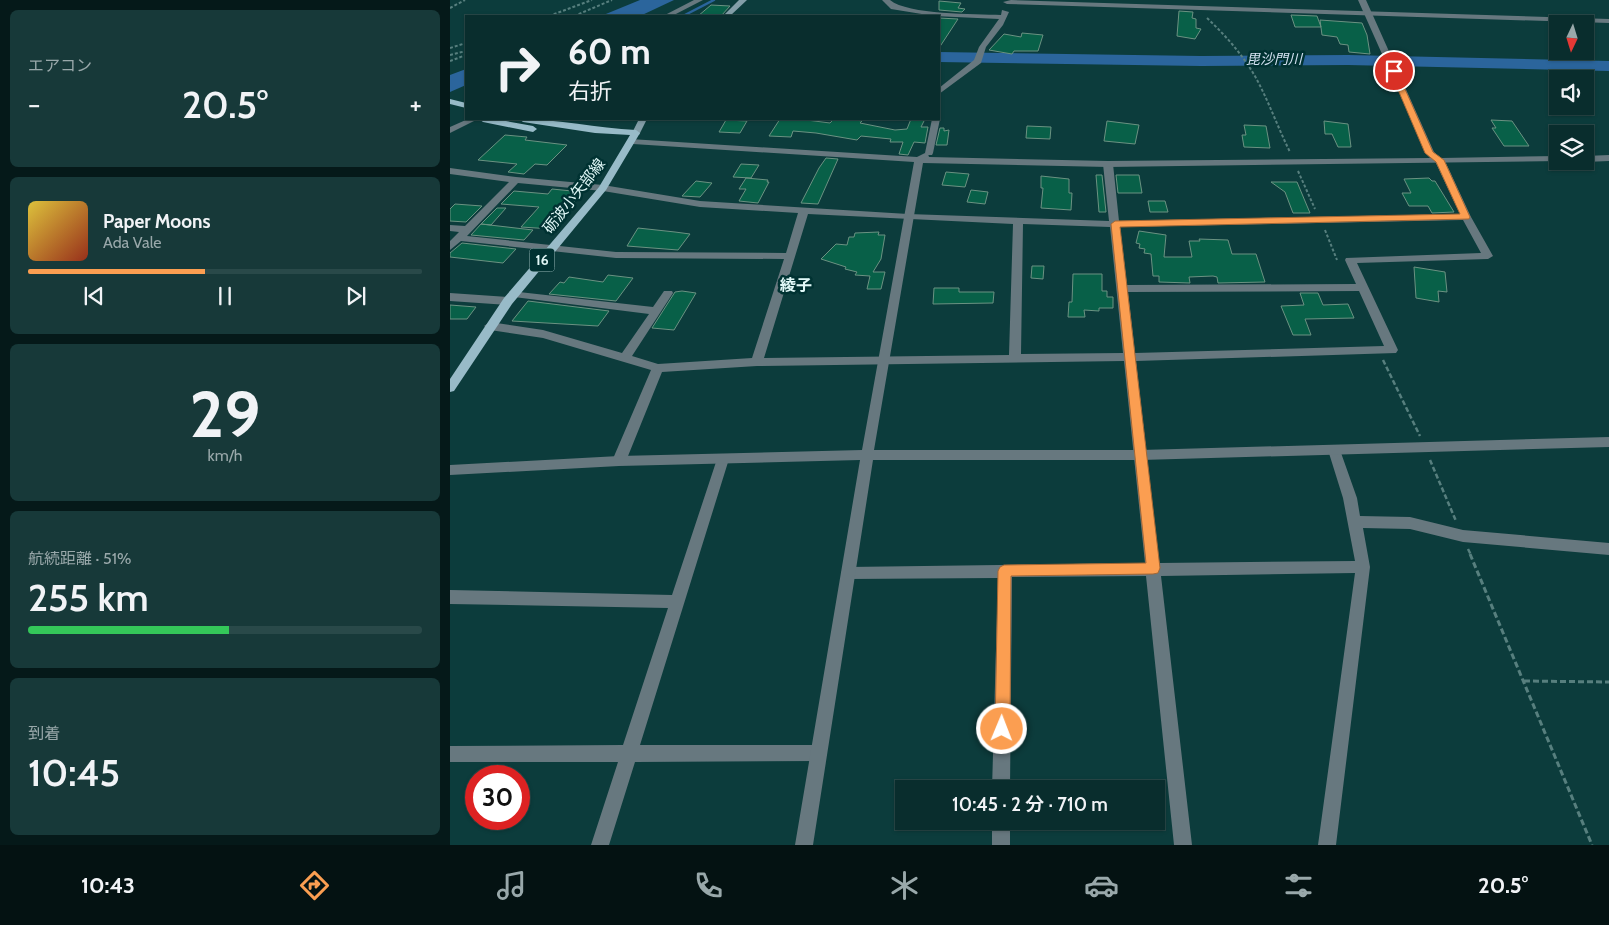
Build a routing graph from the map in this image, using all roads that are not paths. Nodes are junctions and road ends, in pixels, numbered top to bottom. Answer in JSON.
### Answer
{"nodes":[{"id":1,"x":699,"y":0,"type":"edge"},
{"id":2,"x":743,"y":0,"type":"edge"},
{"id":3,"x":886,"y":0,"type":"edge"},
{"id":4,"x":1362,"y":0,"type":"edge"},
{"id":5,"x":1008,"y":1,"type":"edge"},
{"id":6,"x":1368,"y":13,"type":"junction"},
{"id":7,"x":669,"y":15,"type":"edge"},
{"id":8,"x":727,"y":15,"type":"edge"},
{"id":9,"x":1004,"y":17,"type":"junction"},
{"id":10,"x":1609,"y":22,"type":"edge"},
{"id":11,"x":940,"y":91,"type":"edge"},
{"id":12,"x":450,"y":101,"type":"edge"},
{"id":13,"x":465,"y":106,"type":"edge"},
{"id":14,"x":450,"y":110,"type":"edge"},
{"id":15,"x":465,"y":115,"type":"edge"},
{"id":16,"x":472,"y":120,"type":"edge"},
{"id":17,"x":488,"y":120,"type":"edge"},
{"id":18,"x":530,"y":120,"type":"edge"},
{"id":19,"x":642,"y":120,"type":"edge"},
{"id":20,"x":936,"y":120,"type":"edge"},
{"id":21,"x":450,"y":130,"type":"edge"},
{"id":22,"x":634,"y":137,"type":"junction"},
{"id":23,"x":1594,"y":151,"type":"edge"},
{"id":24,"x":1609,"y":151,"type":"edge"},
{"id":25,"x":1549,"y":152,"type":"edge"},
{"id":26,"x":1430,"y":153,"type":"junction"},
{"id":27,"x":924,"y":157,"type":"junction"},
{"id":28,"x":1609,"y":158,"type":"edge"},
{"id":29,"x":1549,"y":159,"type":"edge"},
{"id":30,"x":1594,"y":159,"type":"edge"},
{"id":31,"x":1440,"y":160,"type":"junction"},
{"id":32,"x":1108,"y":164,"type":"junction"},
{"id":33,"x":450,"y":171,"type":"edge"},
{"id":34,"x":516,"y":180,"type":"junction"},
{"id":35,"x":602,"y":188,"type":"junction"},
{"id":36,"x":804,"y":210,"type":"junction"},
{"id":37,"x":908,"y":217,"type":"junction"},
{"id":38,"x":1466,"y":217,"type":"junction"},
{"id":39,"x":1018,"y":221,"type":"junction"},
{"id":40,"x":1115,"y":224,"type":"junction"},
{"id":41,"x":450,"y":228,"type":"edge"},
{"id":42,"x":466,"y":230,"type":"junction"},
{"id":43,"x":459,"y":238,"type":"junction"},
{"id":44,"x":450,"y":247,"type":"edge"},
{"id":45,"x":552,"y":248,"type":"junction"},
{"id":46,"x":789,"y":256,"type":"junction"},
{"id":47,"x":1363,"y":288,"type":"junction"},
{"id":48,"x":1123,"y":289,"type":"junction"},
{"id":49,"x":668,"y":293,"type":"dead end"},
{"id":50,"x":450,"y":297,"type":"edge"},
{"id":51,"x":511,"y":297,"type":"junction"},
{"id":52,"x":656,"y":311,"type":"junction"},
{"id":53,"x":490,"y":326,"type":"junction"},
{"id":54,"x":1131,"y":357,"type":"junction"},
{"id":55,"x":625,"y":358,"type":"junction"},
{"id":56,"x":1015,"y":358,"type":"junction"},
{"id":57,"x":884,"y":360,"type":"junction"},
{"id":58,"x":756,"y":362,"type":"junction"},
{"id":59,"x":658,"y":368,"type":"junction"},
{"id":60,"x":450,"y":388,"type":"edge"},
{"id":61,"x":1609,"y":442,"type":"edge"},
{"id":62,"x":1334,"y":450,"type":"junction"},
{"id":63,"x":867,"y":455,"type":"junction"},
{"id":64,"x":1141,"y":455,"type":"junction"},
{"id":65,"x":723,"y":459,"type":"junction"},
{"id":66,"x":619,"y":460,"type":"junction"},
{"id":67,"x":450,"y":470,"type":"edge"},
{"id":68,"x":1354,"y":522,"type":"junction"},
{"id":69,"x":1609,"y":549,"type":"edge"},
{"id":70,"x":1363,"y":567,"type":"junction"},
{"id":71,"x":1153,"y":568,"type":"junction"},
{"id":72,"x":1004,"y":571,"type":"junction"},
{"id":73,"x":848,"y":573,"type":"junction"},
{"id":74,"x":450,"y":597,"type":"edge"},
{"id":75,"x":676,"y":602,"type":"junction"},
{"id":76,"x":629,"y":753,"type":"junction"},
{"id":77,"x":819,"y":753,"type":"junction"},
{"id":78,"x":450,"y":754,"type":"edge"},
{"id":79,"x":1001,"y":780,"type":"edge"},
{"id":80,"x":1001,"y":830,"type":"edge"},
{"id":81,"x":600,"y":845,"type":"edge"},
{"id":82,"x":804,"y":845,"type":"edge"},
{"id":83,"x":1001,"y":845,"type":"edge"},
{"id":84,"x":1183,"y":845,"type":"edge"},
{"id":85,"x":1327,"y":845,"type":"edge"}],
"edges":[{"from":1,"to":7,"type":"street"},
{"from":2,"to":8,"type":"main road"},
{"from":3,"to":9,"type":"street"},
{"from":4,"to":6,"type":"street"},
{"from":5,"to":6,"type":"street"},
{"from":5,"to":9,"type":"street"},
{"from":6,"to":10,"type":"street"},
{"from":6,"to":26,"type":"street"},
{"from":9,"to":11,"type":"street"},
{"from":12,"to":13,"type":"main road"},
{"from":14,"to":15,"type":"main road"},
{"from":16,"to":21,"type":"street"},
{"from":17,"to":22,"type":"main road","name":"砺波小矢部線"},
{"from":18,"to":22,"type":"main road"},
{"from":19,"to":22,"type":"main road"},
{"from":20,"to":27,"type":"street"},
{"from":22,"to":27,"type":"street"},
{"from":22,"to":35,"type":"main road","name":"砺波小矢部線","number":"16"},
{"from":23,"to":24,"type":"street"},
{"from":25,"to":26,"type":"street"},
{"from":26,"to":27,"type":"street"},
{"from":26,"to":31,"type":"street"},
{"from":27,"to":32,"type":"street"},
{"from":27,"to":37,"type":"street"},
{"from":28,"to":30,"type":"street"},
{"from":29,"to":31,"type":"street"},
{"from":31,"to":32,"type":"street"},
{"from":31,"to":38,"type":"street"},
{"from":32,"to":40,"type":"street"},
{"from":33,"to":34,"type":"street"},
{"from":34,"to":35,"type":"street"},
{"from":34,"to":42,"type":"street"},
{"from":35,"to":36,"type":"street"},
{"from":35,"to":45,"type":"main road","name":"砺波小矢部線","number":"16"},
{"from":36,"to":37,"type":"street"},
{"from":36,"to":46,"type":"street"},
{"from":37,"to":39,"type":"street"},
{"from":37,"to":57,"type":"street"},
{"from":38,"to":40,"type":"street"},
{"from":38,"to":47,"type":"street"},
{"from":39,"to":40,"type":"street"},
{"from":39,"to":56,"type":"street"},
{"from":40,"to":48,"type":"street"},
{"from":41,"to":42,"type":"street"},
{"from":42,"to":43,"type":"street"},
{"from":43,"to":44,"type":"street"},
{"from":43,"to":45,"type":"street"},
{"from":45,"to":46,"type":"street"},
{"from":45,"to":51,"type":"main road","name":"砺波小矢部線","number":"16"},
{"from":46,"to":58,"type":"street"},
{"from":47,"to":48,"type":"street"},
{"from":47,"to":54,"type":"street"},
{"from":48,"to":54,"type":"street"},
{"from":49,"to":52,"type":"street"},
{"from":50,"to":51,"type":"street"},
{"from":51,"to":52,"type":"street"},
{"from":51,"to":53,"type":"main road","name":"砺波小矢部線","number":"16"},
{"from":52,"to":55,"type":"street"},
{"from":53,"to":55,"type":"street"},
{"from":53,"to":60,"type":"main road","name":"砺波小矢部線","number":"16"},
{"from":54,"to":56,"type":"street"},
{"from":54,"to":64,"type":"street"},
{"from":55,"to":59,"type":"street"},
{"from":56,"to":57,"type":"street"},
{"from":57,"to":58,"type":"street"},
{"from":57,"to":63,"type":"street"},
{"from":58,"to":59,"type":"street"},
{"from":59,"to":66,"type":"street"},
{"from":61,"to":62,"type":"street"},
{"from":62,"to":64,"type":"street"},
{"from":62,"to":68,"type":"street"},
{"from":63,"to":64,"type":"street"},
{"from":63,"to":65,"type":"street"},
{"from":63,"to":73,"type":"street"},
{"from":64,"to":71,"type":"street"},
{"from":65,"to":66,"type":"street"},
{"from":65,"to":75,"type":"street"},
{"from":66,"to":67,"type":"street"},
{"from":68,"to":69,"type":"street"},
{"from":68,"to":70,"type":"street"},
{"from":70,"to":71,"type":"street"},
{"from":70,"to":85,"type":"street"},
{"from":71,"to":72,"type":"street"},
{"from":71,"to":84,"type":"street"},
{"from":72,"to":73,"type":"street"},
{"from":72,"to":79,"type":"street"},
{"from":73,"to":77,"type":"street"},
{"from":74,"to":75,"type":"street"},
{"from":75,"to":76,"type":"street"},
{"from":76,"to":77,"type":"street"},
{"from":76,"to":78,"type":"street"},
{"from":76,"to":81,"type":"street"},
{"from":77,"to":82,"type":"street"},
{"from":80,"to":83,"type":"street"}]}
